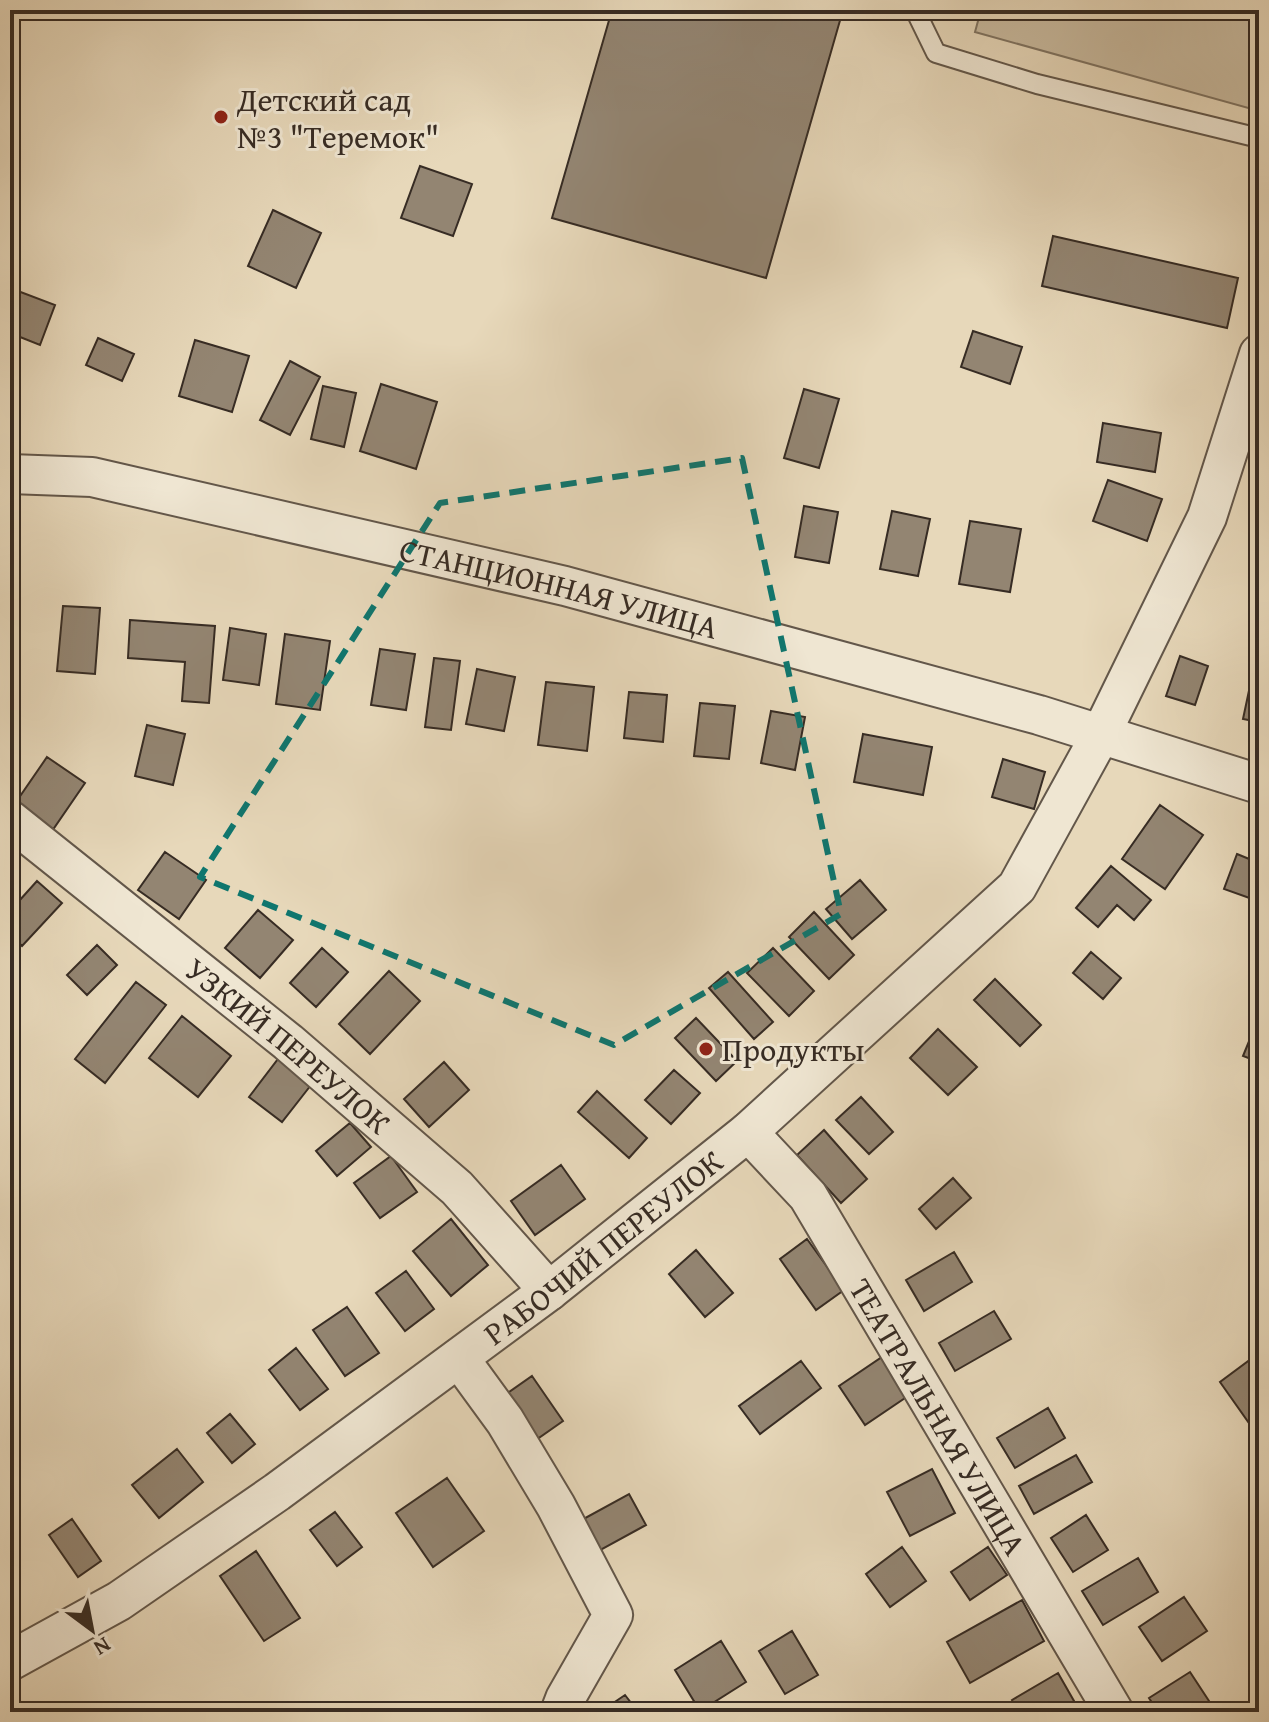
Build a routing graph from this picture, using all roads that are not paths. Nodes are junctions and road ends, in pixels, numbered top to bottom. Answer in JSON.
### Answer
{"nodes":[{"id":1,"x":915,"y":10,"type":"edge"},
{"id":2,"x":1259,"y":138,"type":"edge"},
{"id":3,"x":1259,"y":354,"type":"edge"},
{"id":4,"x":10,"y":474,"type":"edge"},
{"id":5,"x":1100,"y":736,"type":"junction"},
{"id":6,"x":1259,"y":784,"type":"edge"},
{"id":7,"x":10,"y":820,"type":"edge"},
{"id":8,"x":748,"y":1132,"type":"junction"},
{"id":9,"x":549,"y":1291,"type":"junction"},
{"id":10,"x":459,"y":1358,"type":"junction"},
{"id":11,"x":10,"y":1661,"type":"edge"},
{"id":12,"x":560,"y":1712,"type":"edge"},
{"id":13,"x":1114,"y":1712,"type":"edge"}],
"edges":[{"from":1,"to":2,"type":"lane"},
{"from":3,"to":5,"type":"street"},
{"from":4,"to":5,"type":"street","name":"СТАНЦИОННАЯ УЛИЦА"},
{"from":5,"to":6,"type":"street","name":"СТАНЦИОННАЯ УЛИЦА"},
{"from":5,"to":8,"type":"street","name":"РАБОЧИЙ ПЕРЕУЛОК"},
{"from":7,"to":9,"type":"street","name":"УЗКИЙ ПЕРЕУЛОК"},
{"from":8,"to":9,"type":"street","name":"РАБОЧИЙ ПЕРЕУЛОК"},
{"from":8,"to":13,"type":"street","name":"ТЕАТРАЛЬНАЯ УЛИЦА"},
{"from":9,"to":10,"type":"street","name":"РАБОЧИЙ ПЕРЕУЛОК"},
{"from":10,"to":11,"type":"street","name":"РАБОЧИЙ ПЕРЕУЛОК"},
{"from":10,"to":12,"type":"street"}]}
